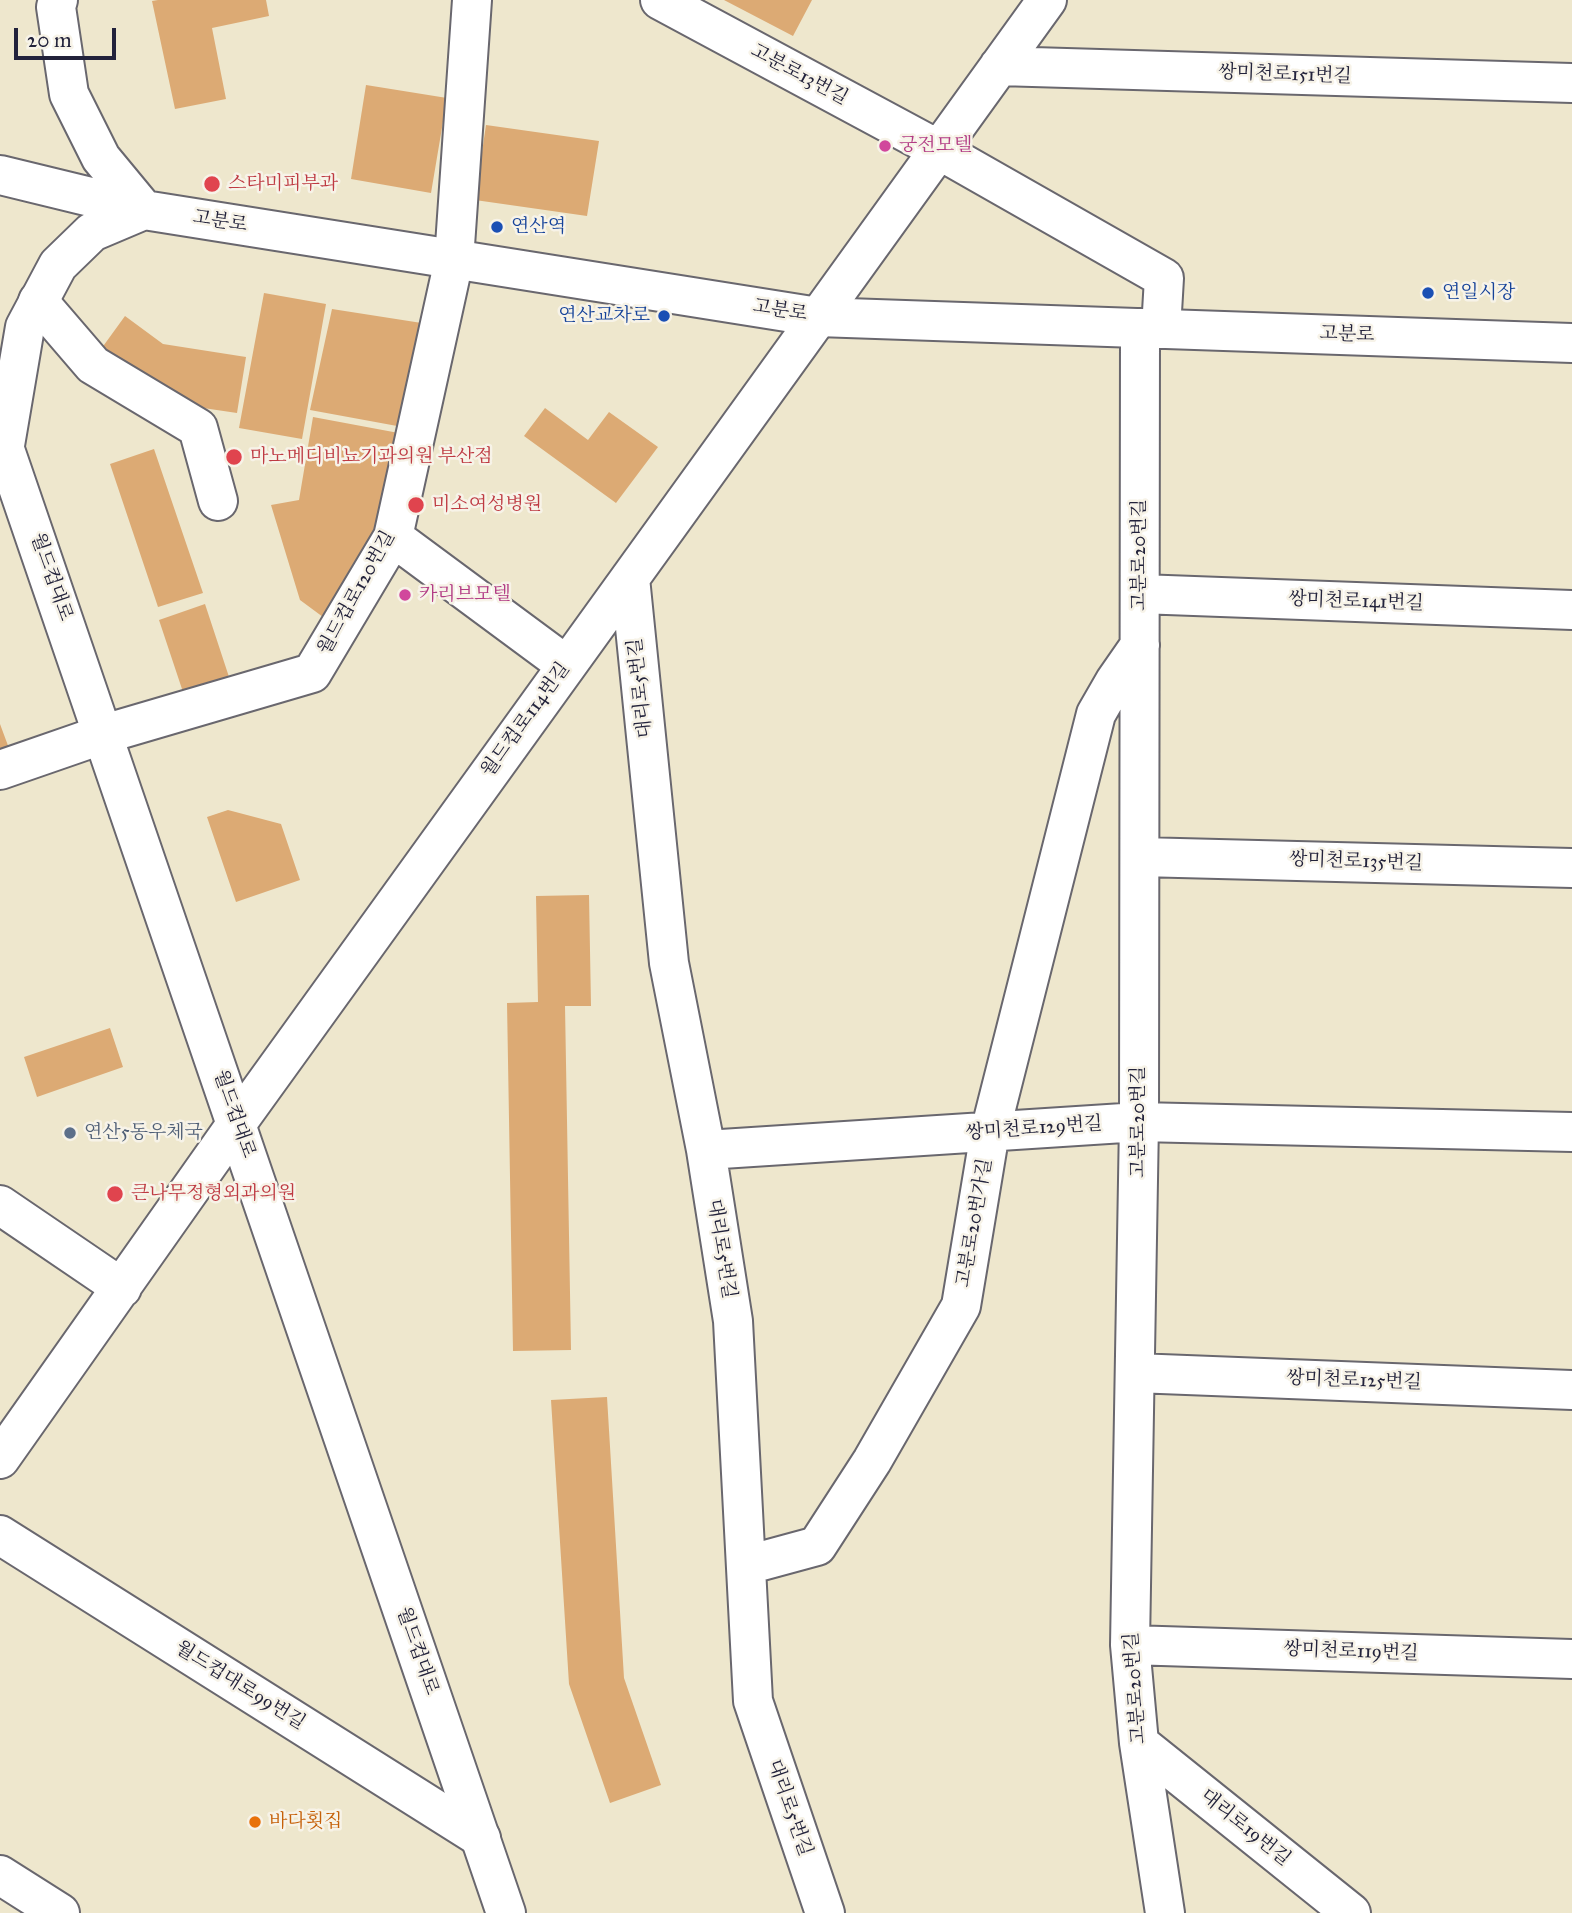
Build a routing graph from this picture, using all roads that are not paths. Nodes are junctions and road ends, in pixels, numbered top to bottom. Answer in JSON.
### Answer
{"nodes":[{"id":1,"x":58,"y":0,"type":"edge"},
{"id":2,"x":472,"y":0,"type":"edge"},
{"id":3,"x":660,"y":0,"type":"edge"},
{"id":4,"x":1047,"y":0,"type":"edge"},
{"id":5,"x":999,"y":66,"type":"junction"},
{"id":6,"x":1572,"y":83,"type":"edge"},
{"id":7,"x":939,"y":150,"type":"junction"},
{"id":8,"x":0,"y":175,"type":"edge"},
{"id":9,"x":144,"y":210,"type":"junction"},
{"id":10,"x":454,"y":260,"type":"junction"},
{"id":11,"x":38,"y":301,"type":"junction"},
{"id":12,"x":818,"y":317,"type":"junction"},
{"id":13,"x":1151,"y":329,"type":"junction"},
{"id":14,"x":1572,"y":343,"type":"edge"},
{"id":15,"x":2,"y":441,"type":"edge"},
{"id":16,"x":218,"y":501,"type":"dead end"},
{"id":17,"x":393,"y":537,"type":"junction"},
{"id":18,"x":630,"y":578,"type":"junction"},
{"id":19,"x":1140,"y":594,"type":"junction"},
{"id":20,"x":1572,"y":610,"type":"edge"},
{"id":21,"x":1140,"y":645,"type":"junction"},
{"id":22,"x":566,"y":665,"type":"junction"},
{"id":23,"x":104,"y":734,"type":"junction"},
{"id":24,"x":0,"y":770,"type":"edge"},
{"id":25,"x":1140,"y":857,"type":"junction"},
{"id":26,"x":1572,"y":868,"type":"edge"},
{"id":27,"x":1139,"y":1122,"type":"junction"},
{"id":28,"x":237,"y":1123,"type":"junction"},
{"id":29,"x":990,"y":1132,"type":"junction"},
{"id":30,"x":1572,"y":1132,"type":"edge"},
{"id":31,"x":706,"y":1150,"type":"junction"},
{"id":32,"x":0,"y":1205,"type":"edge"},
{"id":33,"x":122,"y":1288,"type":"junction"},
{"id":34,"x":1135,"y":1373,"type":"junction"},
{"id":35,"x":1572,"y":1390,"type":"edge"},
{"id":36,"x":0,"y":1459,"type":"edge"},
{"id":37,"x":0,"y":1535,"type":"edge"},
{"id":38,"x":747,"y":1565,"type":"junction"},
{"id":39,"x":1130,"y":1646,"type":"junction"},
{"id":40,"x":1572,"y":1659,"type":"edge"},
{"id":41,"x":1139,"y":1743,"type":"junction"},
{"id":42,"x":481,"y":1838,"type":"junction"},
{"id":43,"x":0,"y":1875,"type":"edge"},
{"id":44,"x":60,"y":1913,"type":"edge"},
{"id":45,"x":506,"y":1913,"type":"edge"},
{"id":46,"x":825,"y":1913,"type":"edge"},
{"id":47,"x":1165,"y":1913,"type":"edge"},
{"id":48,"x":1351,"y":1913,"type":"edge"}],
"edges":[{"from":1,"to":9,"type":"street"},
{"from":2,"to":10,"type":"street","name":"월드컵로120번길"},
{"from":3,"to":7,"type":"street","name":"고분로13번길"},
{"from":4,"to":5,"type":"street"},
{"from":5,"to":6,"type":"street","name":"쌍미천로151번길"},
{"from":5,"to":7,"type":"street"},
{"from":7,"to":12,"type":"street"},
{"from":7,"to":13,"type":"street","name":"고분로13번길"},
{"from":8,"to":9,"type":"street","name":"고분로"},
{"from":9,"to":10,"type":"street","name":"고분로"},
{"from":9,"to":11,"type":"street"},
{"from":10,"to":12,"type":"street","name":"고분로"},
{"from":10,"to":17,"type":"street","name":"월드컵로120번길"},
{"from":11,"to":15,"type":"street"},
{"from":11,"to":16,"type":"street"},
{"from":12,"to":13,"type":"street","name":"고분로"},
{"from":12,"to":18,"type":"street","name":"월드컵로114번길"},
{"from":13,"to":14,"type":"street","name":"고분로"},
{"from":13,"to":19,"type":"street","name":"고분로20번길"},
{"from":15,"to":23,"type":"street","name":"월드컵대로"},
{"from":17,"to":22,"type":"street"},
{"from":17,"to":23,"type":"street","name":"월드컵로120번길"},
{"from":18,"to":22,"type":"street","name":"월드컵로114번길"},
{"from":18,"to":31,"type":"street","name":"대리로5번길"},
{"from":19,"to":20,"type":"street","name":"쌍미천로141번길"},
{"from":19,"to":21,"type":"street","name":"고분로20번길"},
{"from":21,"to":25,"type":"street","name":"고분로20번길"},
{"from":21,"to":29,"type":"street","name":"고분로20번가길"},
{"from":22,"to":28,"type":"street","name":"월드컵로114번길"},
{"from":23,"to":24,"type":"street","name":"월드컵로120번길"},
{"from":23,"to":28,"type":"street","name":"월드컵대로"},
{"from":25,"to":26,"type":"street","name":"쌍미천로135번길"},
{"from":25,"to":27,"type":"street","name":"고분로20번길"},
{"from":27,"to":29,"type":"street","name":"쌍미천로129번길"},
{"from":27,"to":30,"type":"street","name":"쌍미천로129번길"},
{"from":27,"to":34,"type":"street","name":"고분로20번길"},
{"from":28,"to":33,"type":"street","name":"월드컵로114번길"},
{"from":28,"to":42,"type":"street","name":"월드컵대로"},
{"from":29,"to":31,"type":"street","name":"쌍미천로129번길"},
{"from":29,"to":38,"type":"street","name":"고분로20번가길"},
{"from":31,"to":38,"type":"street","name":"대리로5번길"},
{"from":32,"to":33,"type":"street"},
{"from":33,"to":36,"type":"street","name":"월드컵로114번길"},
{"from":34,"to":35,"type":"street","name":"쌍미천로125번길"},
{"from":34,"to":39,"type":"street","name":"고분로20번길"},
{"from":37,"to":42,"type":"street","name":"월드컵대로99번길"},
{"from":38,"to":46,"type":"street","name":"대리로5번길"},
{"from":39,"to":40,"type":"street","name":"쌍미천로119번길"},
{"from":39,"to":41,"type":"street","name":"고분로20번길"},
{"from":41,"to":47,"type":"street","name":"고분로20번길"},
{"from":41,"to":48,"type":"street","name":"대리로19번길"},
{"from":42,"to":45,"type":"street","name":"월드컵대로"},
{"from":43,"to":44,"type":"street"}]}
